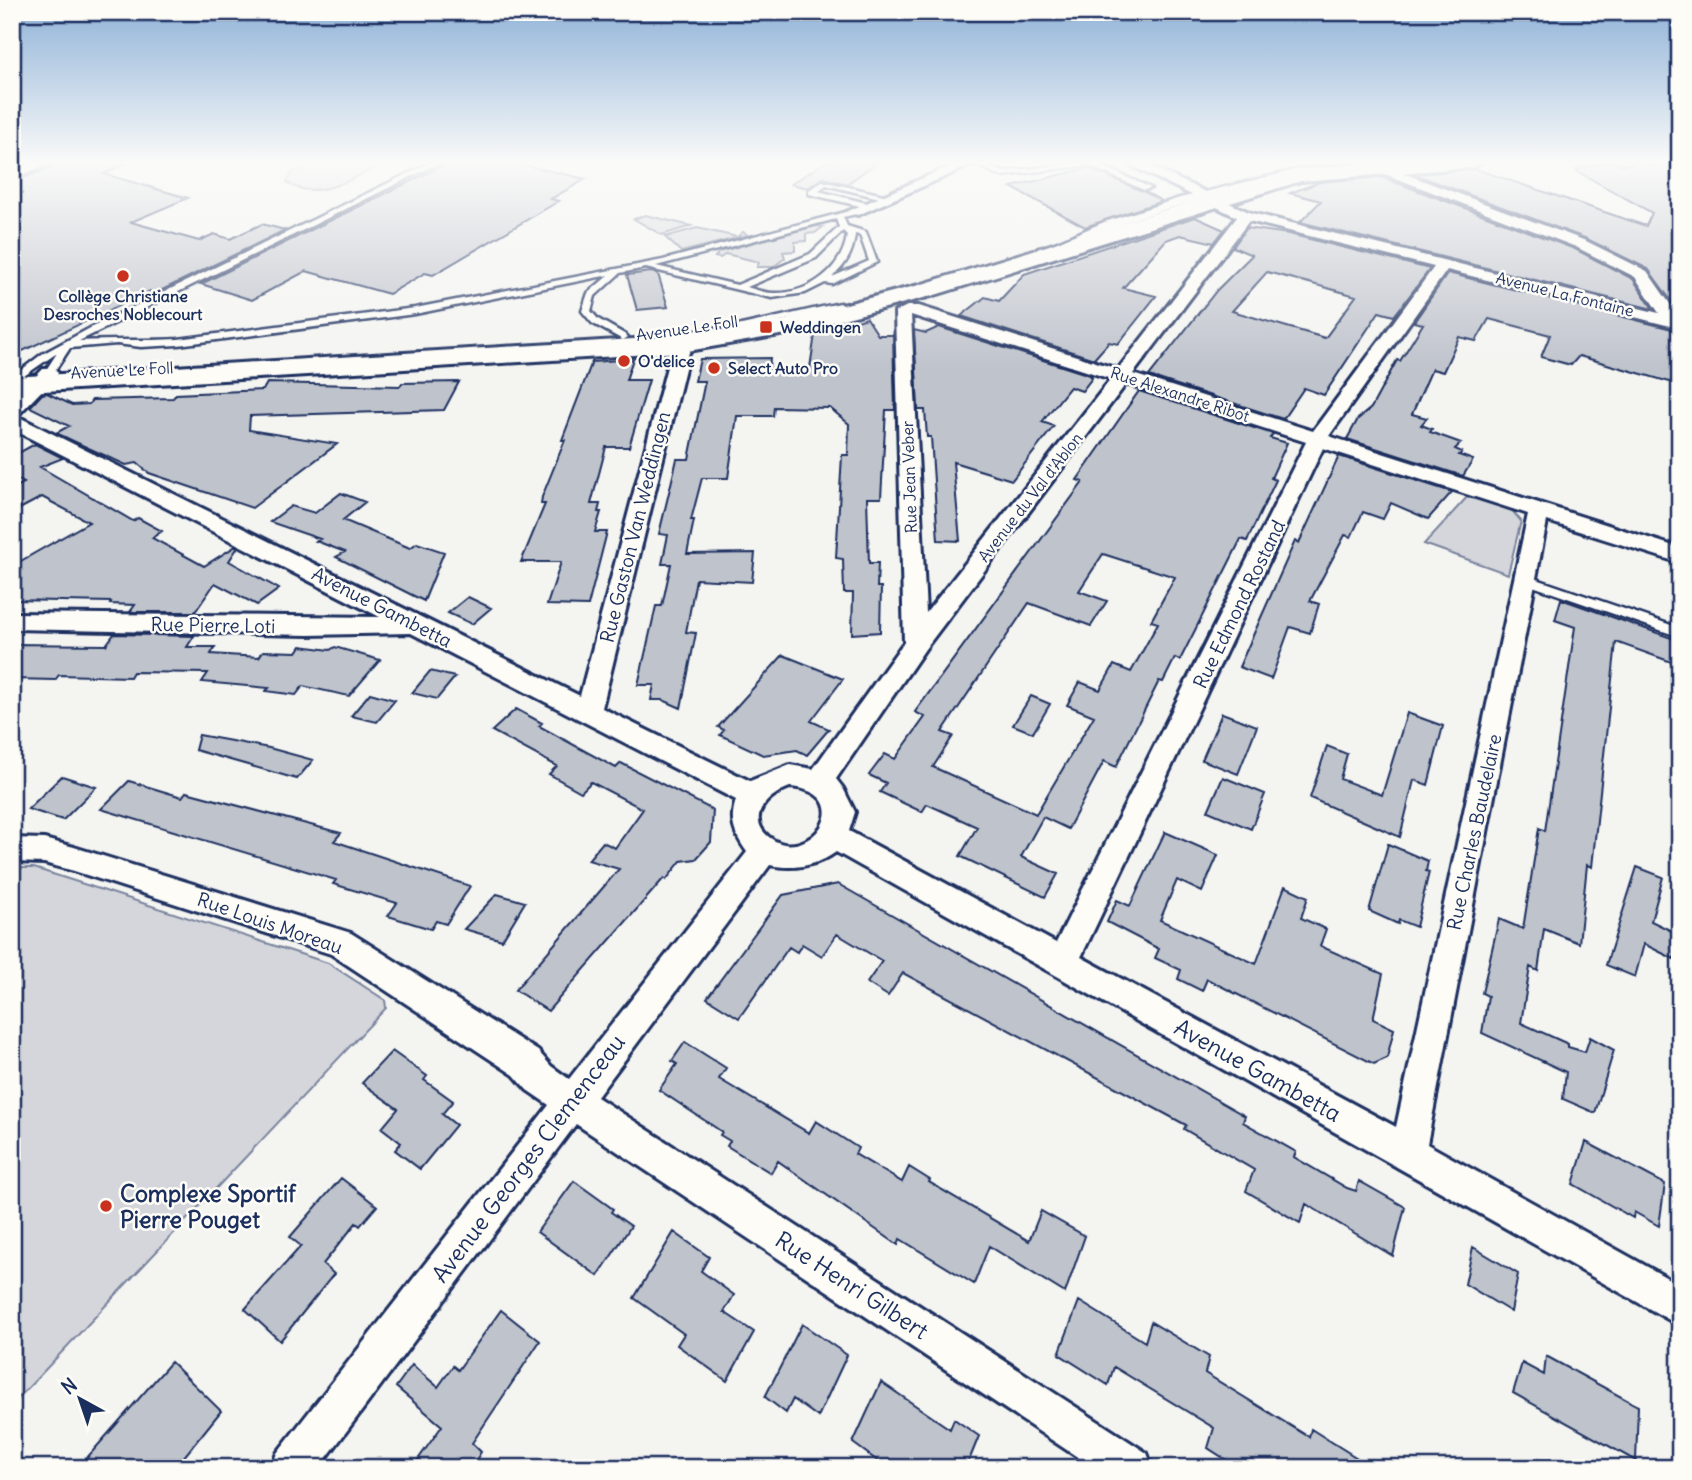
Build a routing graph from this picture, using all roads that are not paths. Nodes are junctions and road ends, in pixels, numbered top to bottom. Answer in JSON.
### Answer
{"nodes":[{"id":1,"x":298,"y":230,"type":"edge"},
{"id":2,"x":784,"y":230,"type":"edge"},
{"id":3,"x":840,"y":230,"type":"edge"},
{"id":4,"x":847,"y":230,"type":"edge"},
{"id":5,"x":852,"y":230,"type":"edge"},
{"id":6,"x":1077,"y":230,"type":"edge"},
{"id":7,"x":1091,"y":230,"type":"edge"},
{"id":8,"x":1115,"y":230,"type":"edge"},
{"id":9,"x":1235,"y":230,"type":"edge"},
{"id":10,"x":1304,"y":230,"type":"edge"},
{"id":11,"x":1543,"y":230,"type":"edge"},
{"id":12,"x":1444,"y":264,"type":"junction"},
{"id":13,"x":645,"y":266,"type":"junction"},
{"id":14,"x":621,"y":271,"type":"junction"},
{"id":15,"x":738,"y":288,"type":"junction"},
{"id":16,"x":798,"y":291,"type":"junction"},
{"id":17,"x":903,"y":312,"type":"joint"},
{"id":18,"x":1677,"y":323,"type":"edge"},
{"id":19,"x":97,"y":328,"type":"junction"},
{"id":20,"x":623,"y":337,"type":"junction"},
{"id":21,"x":117,"y":341,"type":"junction"},
{"id":22,"x":682,"y":344,"type":"junction"},
{"id":23,"x":67,"y":345,"type":"junction"},
{"id":24,"x":321,"y":366,"type":"junction"},
{"id":25,"x":1124,"y":376,"type":"junction"},
{"id":26,"x":24,"y":379,"type":"edge"},
{"id":27,"x":12,"y":412,"type":"edge"},
{"id":28,"x":12,"y":421,"type":"edge"},
{"id":29,"x":1318,"y":438,"type":"junction"},
{"id":30,"x":1539,"y":510,"type":"junction"},
{"id":31,"x":1680,"y":556,"type":"edge"},
{"id":32,"x":1525,"y":579,"type":"junction"},
{"id":33,"x":12,"y":621,"type":"edge"},
{"id":34,"x":415,"y":625,"type":"junction"},
{"id":35,"x":1680,"y":633,"type":"edge"},
{"id":36,"x":916,"y":643,"type":"junction"},
{"id":37,"x":589,"y":710,"type":"junction"},
{"id":38,"x":819,"y":782,"type":"junction"},
{"id":39,"x":751,"y":795,"type":"junction"},
{"id":40,"x":833,"y":836,"type":"junction"},
{"id":41,"x":12,"y":850,"type":"edge"},
{"id":42,"x":765,"y":850,"type":"junction"},
{"id":43,"x":1063,"y":962,"type":"junction"},
{"id":44,"x":572,"y":1101,"type":"junction"},
{"id":45,"x":1408,"y":1153,"type":"junction"},
{"id":46,"x":1680,"y":1307,"type":"edge"},
{"id":47,"x":292,"y":1468,"type":"edge"},
{"id":48,"x":1132,"y":1468,"type":"edge"}],
"edges":[{"from":1,"to":19,"type":"lane"},
{"from":2,"to":13,"type":"lane"},
{"from":3,"to":15,"type":"lane"},
{"from":4,"to":16,"type":"lane"},
{"from":5,"to":16,"type":"lane"},
{"from":6,"to":20,"type":"main road","name":"Avenue Le Foll"},
{"from":7,"to":24,"type":"lane","name":"Avenue Le Foll"},
{"from":8,"to":22,"type":"main road","name":"Avenue Le Foll"},
{"from":9,"to":25,"type":"street","name":"Avenue du Val d'Ablon"},
{"from":10,"to":12,"type":"street","name":"Avenue La Fontaine"},
{"from":11,"to":18,"type":"street"},
{"from":12,"to":18,"type":"street","name":"Avenue La Fontaine"},
{"from":12,"to":29,"type":"street","name":"Rue Edmond Rostand"},
{"from":13,"to":14,"type":"lane"},
{"from":13,"to":15,"type":"lane"},
{"from":14,"to":20,"type":"lane"},
{"from":14,"to":21,"type":"lane"},
{"from":15,"to":16,"type":"lane"},
{"from":17,"to":25,"type":"street","name":"Rue Alexandre Ribot"},
{"from":17,"to":36,"type":"street","name":"Rue Jean Veber"},
{"from":19,"to":21,"type":"lane"},
{"from":19,"to":23,"type":"lane"},
{"from":20,"to":26,"type":"main road","name":"Avenue Le Foll"},
{"from":21,"to":23,"type":"lane"},
{"from":22,"to":24,"type":"main road","name":"Avenue Le Foll"},
{"from":22,"to":37,"type":"street","name":"Rue Gaston Van Weddingen"},
{"from":23,"to":26,"type":"lane"},
{"from":23,"to":26,"type":"lane"},
{"from":24,"to":26,"type":"main road","name":"Avenue Le Foll"},
{"from":25,"to":29,"type":"street","name":"Rue Alexandre Ribot"},
{"from":25,"to":36,"type":"street","name":"Avenue du Val d'Ablon"},
{"from":26,"to":27,"type":"street"},
{"from":28,"to":34,"type":"street","name":"Avenue Gambetta"},
{"from":29,"to":30,"type":"street","name":"Rue Alexandre Ribot"},
{"from":29,"to":43,"type":"street","name":"Rue Edmond Rostand"},
{"from":30,"to":31,"type":"street","name":"Rue Alexandre Ribot"},
{"from":30,"to":32,"type":"street","name":"Rue Charles Baudelaire"},
{"from":32,"to":35,"type":"lane"},
{"from":32,"to":45,"type":"street","name":"Rue Charles Baudelaire"},
{"from":33,"to":34,"type":"street","name":"Rue Pierre Loti"},
{"from":34,"to":37,"type":"street","name":"Avenue Gambetta"},
{"from":36,"to":38,"type":"street","name":"Avenue du Val d'Ablon"},
{"from":37,"to":39,"type":"street","name":"Avenue Gambetta"},
{"from":38,"to":39,"type":"street"},
{"from":38,"to":40,"type":"street"},
{"from":39,"to":42,"type":"street"},
{"from":40,"to":42,"type":"street"},
{"from":40,"to":43,"type":"street","name":"Avenue Gambetta"},
{"from":41,"to":44,"type":"street","name":"Rue Louis Moreau"},
{"from":42,"to":44,"type":"street","name":"Avenue Georges Clemenceau"},
{"from":43,"to":45,"type":"street","name":"Avenue Gambetta"},
{"from":44,"to":47,"type":"street","name":"Avenue Georges Clemenceau"},
{"from":44,"to":48,"type":"street","name":"Rue Henri Gilbert"},
{"from":45,"to":46,"type":"street","name":"Avenue Gambetta"}]}
